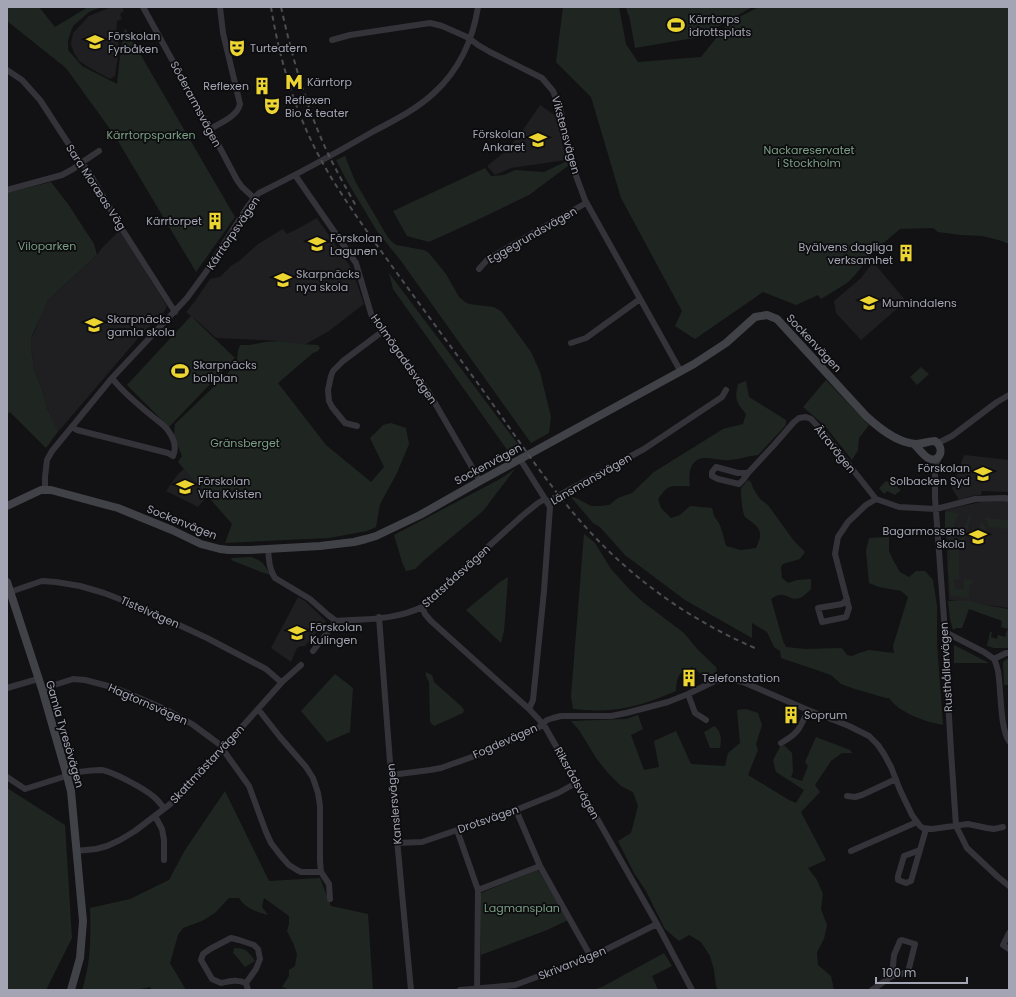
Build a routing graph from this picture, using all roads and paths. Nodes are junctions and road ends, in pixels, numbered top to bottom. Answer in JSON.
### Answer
{"nodes":[{"id":1,"x":143,"y":7,"type":"edge"},
{"id":2,"x":220,"y":7,"type":"edge"},
{"id":3,"x":478,"y":7,"type":"edge"},
{"id":4,"x":469,"y":38,"type":"junction"},
{"id":5,"x":332,"y":40,"type":"dead end"},
{"id":6,"x":7,"y":70,"type":"edge"},
{"id":7,"x":210,"y":129,"type":"junction"},
{"id":8,"x":99,"y":151,"type":"dead end"},
{"id":9,"x":81,"y":163,"type":"junction"},
{"id":10,"x":294,"y":176,"type":"junction"},
{"id":11,"x":7,"y":190,"type":"edge"},
{"id":12,"x":254,"y":198,"type":"junction"},
{"id":13,"x":586,"y":203,"type":"junction"},
{"id":14,"x":479,"y":269,"type":"dead end"},
{"id":15,"x":640,"y":299,"type":"junction"},
{"id":16,"x":175,"y":312,"type":"junction"},
{"id":17,"x":383,"y":331,"type":"junction"},
{"id":18,"x":570,"y":343,"type":"dead end"},
{"id":19,"x":681,"y":372,"type":"junction"},
{"id":20,"x":112,"y":378,"type":"junction"},
{"id":21,"x":726,"y":390,"type":"dead end"},
{"id":22,"x":1009,"y":395,"type":"edge"},
{"id":23,"x":357,"y":426,"type":"dead end"},
{"id":24,"x":72,"y":427,"type":"junction"},
{"id":25,"x":914,"y":444,"type":"junction"},
{"id":26,"x":924,"y":444,"type":"junction"},
{"id":27,"x":939,"y":450,"type":"junction"},
{"id":28,"x":927,"y":456,"type":"junction"},
{"id":29,"x":520,"y":459,"type":"junction"},
{"id":30,"x":935,"y":471,"type":"junction"},
{"id":31,"x":748,"y":473,"type":"junction"},
{"id":32,"x":480,"y":481,"type":"junction"},
{"id":33,"x":44,"y":489,"type":"junction"},
{"id":34,"x":876,"y":499,"type":"junction"},
{"id":35,"x":1009,"y":499,"type":"edge"},
{"id":36,"x":546,"y":500,"type":"junction"},
{"id":37,"x":7,"y":506,"type":"edge"},
{"id":38,"x":936,"y":509,"type":"junction"},
{"id":39,"x":268,"y":549,"type":"junction"},
{"id":40,"x":7,"y":582,"type":"edge"},
{"id":41,"x":8,"y":592,"type":"edge"},
{"id":42,"x":847,"y":599,"type":"junction"},
{"id":43,"x":422,"y":607,"type":"junction"},
{"id":44,"x":379,"y":618,"type":"junction"},
{"id":45,"x":336,"y":621,"type":"junction"},
{"id":46,"x":945,"y":632,"type":"junction"},
{"id":47,"x":313,"y":650,"type":"dead end"},
{"id":48,"x":1009,"y":653,"type":"edge"},
{"id":49,"x":994,"y":659,"type":"junction"},
{"id":50,"x":301,"y":665,"type":"dead end"},
{"id":51,"x":38,"y":679,"type":"junction"},
{"id":52,"x":281,"y":682,"type":"junction"},
{"id":53,"x":7,"y":688,"type":"edge"},
{"id":54,"x":42,"y":689,"type":"junction"},
{"id":55,"x":688,"y":694,"type":"junction"},
{"id":56,"x":258,"y":709,"type":"junction"},
{"id":57,"x":529,"y":709,"type":"junction"},
{"id":58,"x":808,"y":710,"type":"junction"},
{"id":59,"x":706,"y":720,"type":"dead end"},
{"id":60,"x":543,"y":724,"type":"junction"},
{"id":61,"x":1009,"y":741,"type":"edge"},
{"id":62,"x":781,"y":743,"type":"dead end"},
{"id":63,"x":222,"y":748,"type":"junction"},
{"id":64,"x":391,"y":775,"type":"junction"},
{"id":65,"x":67,"y":776,"type":"junction"},
{"id":66,"x":7,"y":777,"type":"edge"},
{"id":67,"x":896,"y":779,"type":"junction"},
{"id":68,"x":576,"y":783,"type":"junction"},
{"id":69,"x":847,"y":796,"type":"dead end"},
{"id":70,"x":164,"y":808,"type":"junction"},
{"id":71,"x":516,"y":810,"type":"junction"},
{"id":72,"x":155,"y":816,"type":"junction"},
{"id":73,"x":917,"y":822,"type":"junction"},
{"id":74,"x":956,"y":826,"type":"junction"},
{"id":75,"x":1003,"y":827,"type":"dead end"},
{"id":76,"x":926,"y":829,"type":"junction"},
{"id":77,"x":457,"y":830,"type":"junction"},
{"id":78,"x":397,"y":843,"type":"junction"},
{"id":79,"x":920,"y":850,"type":"junction"},
{"id":80,"x":76,"y":851,"type":"junction"},
{"id":81,"x":851,"y":851,"type":"dead end"},
{"id":82,"x":164,"y":860,"type":"dead end"},
{"id":83,"x":540,"y":866,"type":"junction"},
{"id":84,"x":321,"y":872,"type":"junction"},
{"id":85,"x":1009,"y":886,"type":"edge"},
{"id":86,"x":478,"y":890,"type":"junction"},
{"id":87,"x":330,"y":899,"type":"dead end"},
{"id":88,"x":656,"y":924,"type":"junction"},
{"id":89,"x":1009,"y":933,"type":"edge"},
{"id":90,"x":1009,"y":949,"type":"edge"},
{"id":91,"x":591,"y":957,"type":"junction"},
{"id":92,"x":892,"y":976,"type":"junction"},
{"id":93,"x":246,"y":983,"type":"junction"},
{"id":94,"x":477,"y":989,"type":"edge"},
{"id":95,"x":71,"y":990,"type":"edge"},
{"id":96,"x":248,"y":990,"type":"edge"},
{"id":97,"x":411,"y":990,"type":"edge"},
{"id":98,"x":460,"y":990,"type":"edge"},
{"id":99,"x":692,"y":990,"type":"edge"},
{"id":100,"x":872,"y":990,"type":"edge"}],
"edges":[{"from":1,"to":7,"type":"street","name":"Söderarmsvägen"},
{"from":2,"to":7,"type":"street"},
{"from":3,"to":4,"type":"street","name":"Kärrtorpsvägen"},
{"from":4,"to":5,"type":"street","name":"Vikstensvägen"},
{"from":4,"to":10,"type":"street","name":"Kärrtorpsvägen"},
{"from":4,"to":13,"type":"street","name":"Vikstensvägen"},
{"from":6,"to":9,"type":"street","name":"Sara Moræas Väg"},
{"from":7,"to":12,"type":"street","name":"Söderarmsvägen"},
{"from":8,"to":9,"type":"street"},
{"from":9,"to":11,"type":"street"},
{"from":9,"to":16,"type":"street","name":"Sara Moræas Väg"},
{"from":10,"to":12,"type":"street","name":"Kärrtorpsvägen"},
{"from":10,"to":17,"type":"street","name":"Holmögaddsvägen"},
{"from":12,"to":16,"type":"street","name":"Kärrtorpsvägen"},
{"from":13,"to":14,"type":"street","name":"Eggegrundsvägen"},
{"from":13,"to":15,"type":"street","name":"Vikstensvägen"},
{"from":15,"to":18,"type":"street"},
{"from":15,"to":19,"type":"street","name":"Vikstensvägen"},
{"from":16,"to":20,"type":"street","name":"Kärrtorpsvägen"},
{"from":17,"to":23,"type":"street"},
{"from":17,"to":32,"type":"street","name":"Holmögaddsvägen"},
{"from":19,"to":25,"type":"street","name":"Sockenvägen"},
{"from":19,"to":29,"type":"street","name":"Sockenvägen"},
{"from":20,"to":24,"type":"street","name":"Kärrtorpsvägen"},
{"from":20,"to":24,"type":"street"},
{"from":21,"to":36,"type":"street","name":"Länsmansvägen"},
{"from":22,"to":27,"type":"street"},
{"from":24,"to":33,"type":"street","name":"Kärrtorpsvägen"},
{"from":25,"to":26,"type":"street","name":"Sockenvägen"},
{"from":25,"to":28,"type":"street","name":"Sockenvägen"},
{"from":26,"to":27,"type":"street"},
{"from":26,"to":28,"type":"street"},
{"from":27,"to":28,"type":"street"},
{"from":27,"to":30,"type":"street","name":"Rusthållarvägen"},
{"from":28,"to":30,"type":"street","name":"Rusthållarvägen"},
{"from":29,"to":32,"type":"street","name":"Sockenvägen"},
{"from":29,"to":36,"type":"street"},
{"from":30,"to":38,"type":"street","name":"Rusthållarvägen"},
{"from":31,"to":31,"type":"street","name":"Ätravägen"},
{"from":31,"to":34,"type":"street","name":"Ätravägen"},
{"from":32,"to":39,"type":"street","name":"Sockenvägen"},
{"from":33,"to":37,"type":"street"},
{"from":33,"to":39,"type":"street","name":"Sockenvägen"},
{"from":34,"to":38,"type":"street"},
{"from":34,"to":42,"type":"street"},
{"from":35,"to":38,"type":"street"},
{"from":36,"to":43,"type":"street","name":"Statsrådsvägen"},
{"from":36,"to":57,"type":"street","name":"Länsmansvägen"},
{"from":38,"to":46,"type":"street","name":"Rusthållarvägen"},
{"from":39,"to":45,"type":"street"},
{"from":40,"to":41,"type":"street","name":"Gamla Tyresövägen"},
{"from":41,"to":51,"type":"street","name":"Gamla Tyresövägen"},
{"from":41,"to":52,"type":"street","name":"Tistelvägen"},
{"from":42,"to":42,"type":"street"},
{"from":43,"to":44,"type":"street","name":"Statsrådsvägen"},
{"from":43,"to":57,"type":"street","name":"Riksrådsvägen"},
{"from":44,"to":45,"type":"street","name":"Statsrådsvägen"},
{"from":44,"to":64,"type":"street","name":"Kanslersvägen"},
{"from":45,"to":47,"type":"street"},
{"from":46,"to":49,"type":"street"},
{"from":46,"to":74,"type":"street","name":"Rusthållarvägen","bridge":true},
{"from":48,"to":49,"type":"street"},
{"from":49,"to":61,"type":"street"},
{"from":50,"to":52,"type":"street","name":"Skattmästarvägen"},
{"from":51,"to":53,"type":"street"},
{"from":51,"to":54,"type":"street","name":"Gamla Tyresövägen"},
{"from":52,"to":56,"type":"street","name":"Skattmästarvägen"},
{"from":54,"to":63,"type":"street","name":"Hagtornsvägen"},
{"from":54,"to":65,"type":"street","name":"Gamla Tyresövägen"},
{"from":55,"to":58,"type":"street","name":"Fogdevägen"},
{"from":55,"to":59,"type":"street"},
{"from":55,"to":60,"type":"street","name":"Fogdevägen"},
{"from":56,"to":63,"type":"street","name":"Skattmästarvägen"},
{"from":56,"to":84,"type":"street"},
{"from":57,"to":60,"type":"street","name":"Riksrådsvägen"},
{"from":58,"to":62,"type":"street"},
{"from":58,"to":67,"type":"street","name":"Fogdevägen"},
{"from":60,"to":64,"type":"street","name":"Fogdevägen"},
{"from":60,"to":68,"type":"street","name":"Riksrådsvägen"},
{"from":63,"to":70,"type":"street","name":"Skattmästarvägen"},
{"from":63,"to":84,"type":"street","name":"Hagtornsvägen"},
{"from":64,"to":78,"type":"street","name":"Kanslersvägen"},
{"from":65,"to":66,"type":"street"},
{"from":65,"to":70,"type":"street"},
{"from":65,"to":80,"type":"street","name":"Gamla Tyresövägen"},
{"from":67,"to":69,"type":"street"},
{"from":67,"to":73,"type":"street","name":"Fogdevägen"},
{"from":68,"to":71,"type":"street","name":"Drotsvägen"},
{"from":68,"to":88,"type":"street","name":"Riksrådsvägen"},
{"from":70,"to":72,"type":"street","name":"Skattmästarvägen"},
{"from":71,"to":77,"type":"street","name":"Drotsvägen"},
{"from":71,"to":83,"type":"street"},
{"from":72,"to":80,"type":"street","name":"Skattmästarvägen"},
{"from":72,"to":82,"type":"street"},
{"from":73,"to":76,"type":"street","name":"Fogdevägen"},
{"from":73,"to":81,"type":"street"},
{"from":74,"to":75,"type":"street"},
{"from":74,"to":76,"type":"street"},
{"from":74,"to":85,"type":"street","name":"Rusthållarvägen"},
{"from":76,"to":79,"type":"street"},
{"from":77,"to":78,"type":"street","name":"Drotsvägen"},
{"from":77,"to":86,"type":"street"},
{"from":78,"to":97,"type":"street","name":"Kanslersvägen"},
{"from":79,"to":79,"type":"street"},
{"from":80,"to":95,"type":"street","name":"Gamla Tyresövägen"},
{"from":83,"to":86,"type":"street"},
{"from":83,"to":91,"type":"street"},
{"from":84,"to":87,"type":"street"},
{"from":86,"to":94,"type":"street"},
{"from":88,"to":91,"type":"street","name":"Skrivarvägen"},
{"from":88,"to":99,"type":"street","name":"Riksrådsvägen"},
{"from":89,"to":90,"type":"street"},
{"from":91,"to":94,"type":"street","name":"Skrivarvägen"},
{"from":92,"to":92,"type":"street"},
{"from":92,"to":100,"type":"street"},
{"from":93,"to":93,"type":"street"},
{"from":93,"to":96,"type":"street"},
{"from":94,"to":98,"type":"street","name":"Skrivarvägen"}]}
